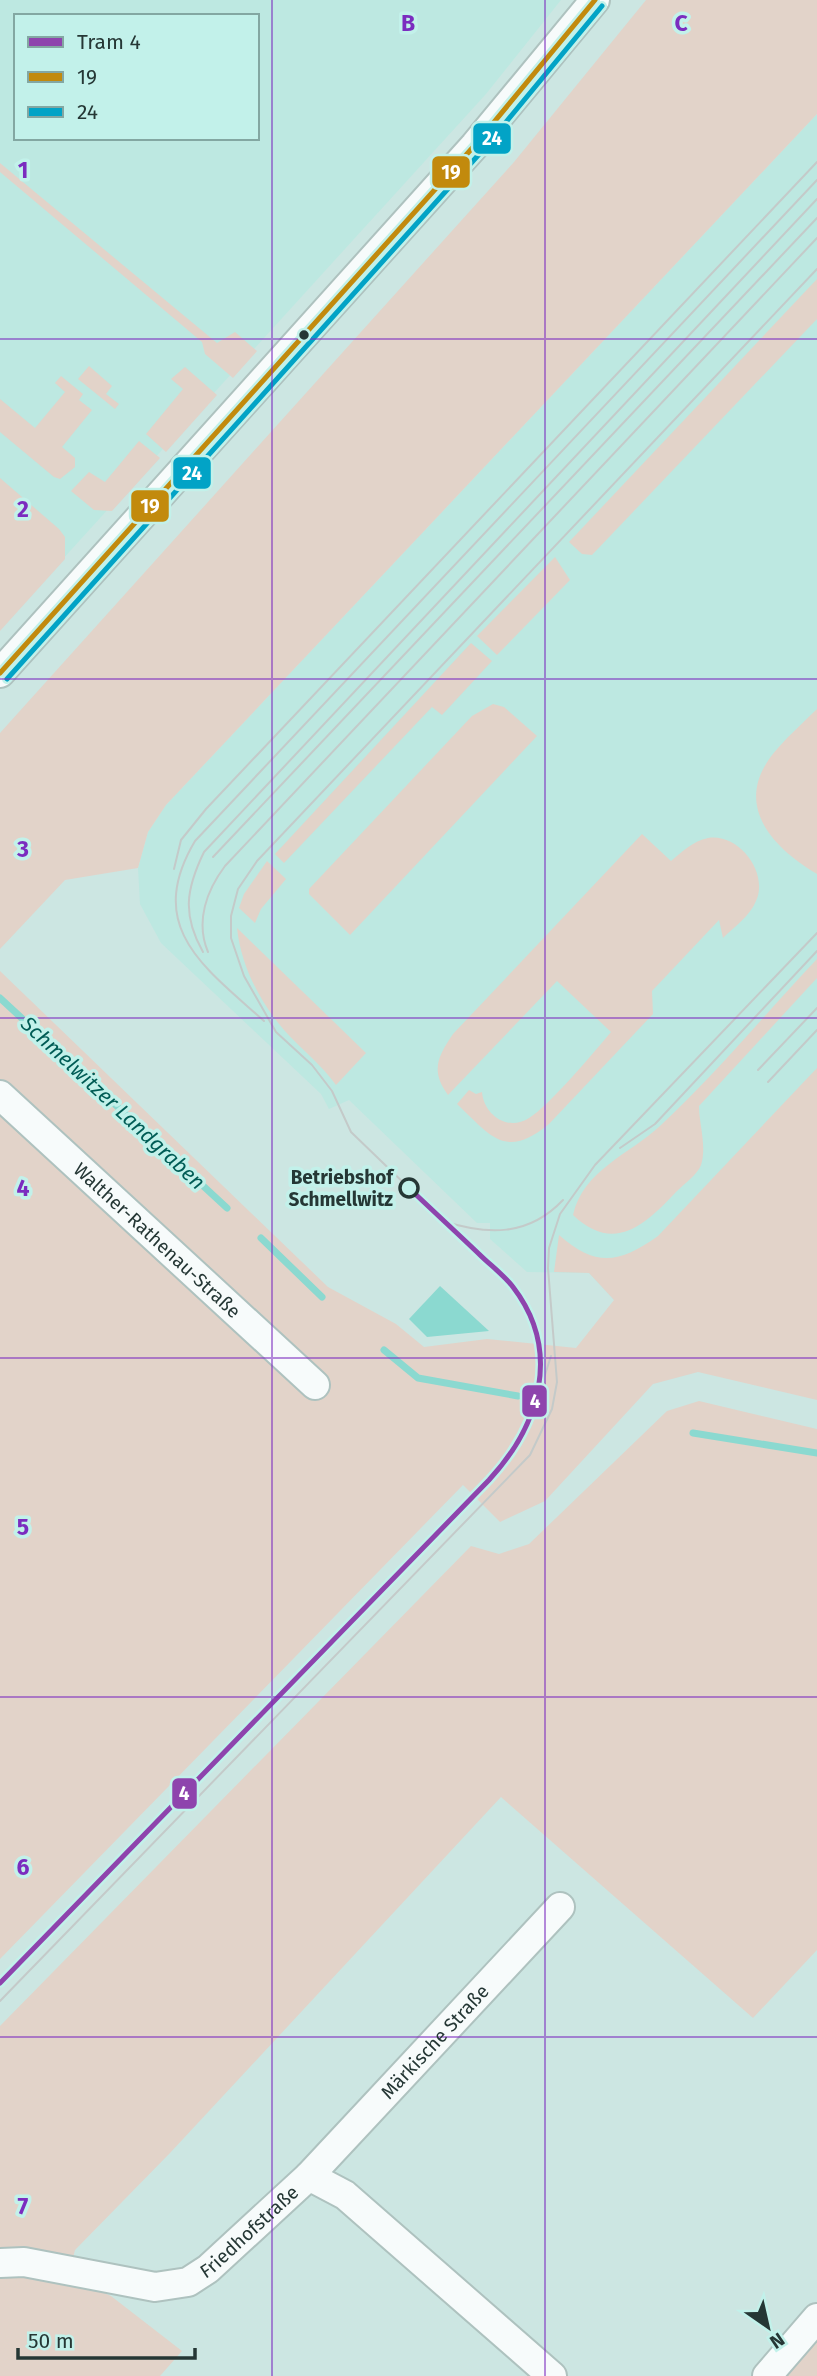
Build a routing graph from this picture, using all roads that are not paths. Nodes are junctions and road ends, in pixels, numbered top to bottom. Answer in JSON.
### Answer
{"nodes":[{"id":1,"x":596,"y":0,"type":"edge"},
{"id":2,"x":0,"y":673,"type":"edge"},
{"id":3,"x":0,"y":1095,"type":"edge"},
{"id":4,"x":315,"y":1385,"type":"dead end"},
{"id":5,"x":560,"y":1907,"type":"dead end"},
{"id":6,"x":309,"y":2176,"type":"junction"},
{"id":7,"x":0,"y":2263,"type":"edge"},
{"id":8,"x":817,"y":2318,"type":"edge"},
{"id":9,"x":552,"y":2376,"type":"edge"},
{"id":10,"x":767,"y":2376,"type":"edge"}],
"edges":[{"from":1,"to":2,"type":"street"},
{"from":3,"to":4,"type":"street","name":"Walther-Rathenau-Straße"},
{"from":5,"to":6,"type":"street","name":"Märkische Straße"},
{"from":6,"to":7,"type":"street","name":"Friedhofstraße"},
{"from":6,"to":9,"type":"street","name":"Friedhofstraße"},
{"from":8,"to":10,"type":"street"}]}
